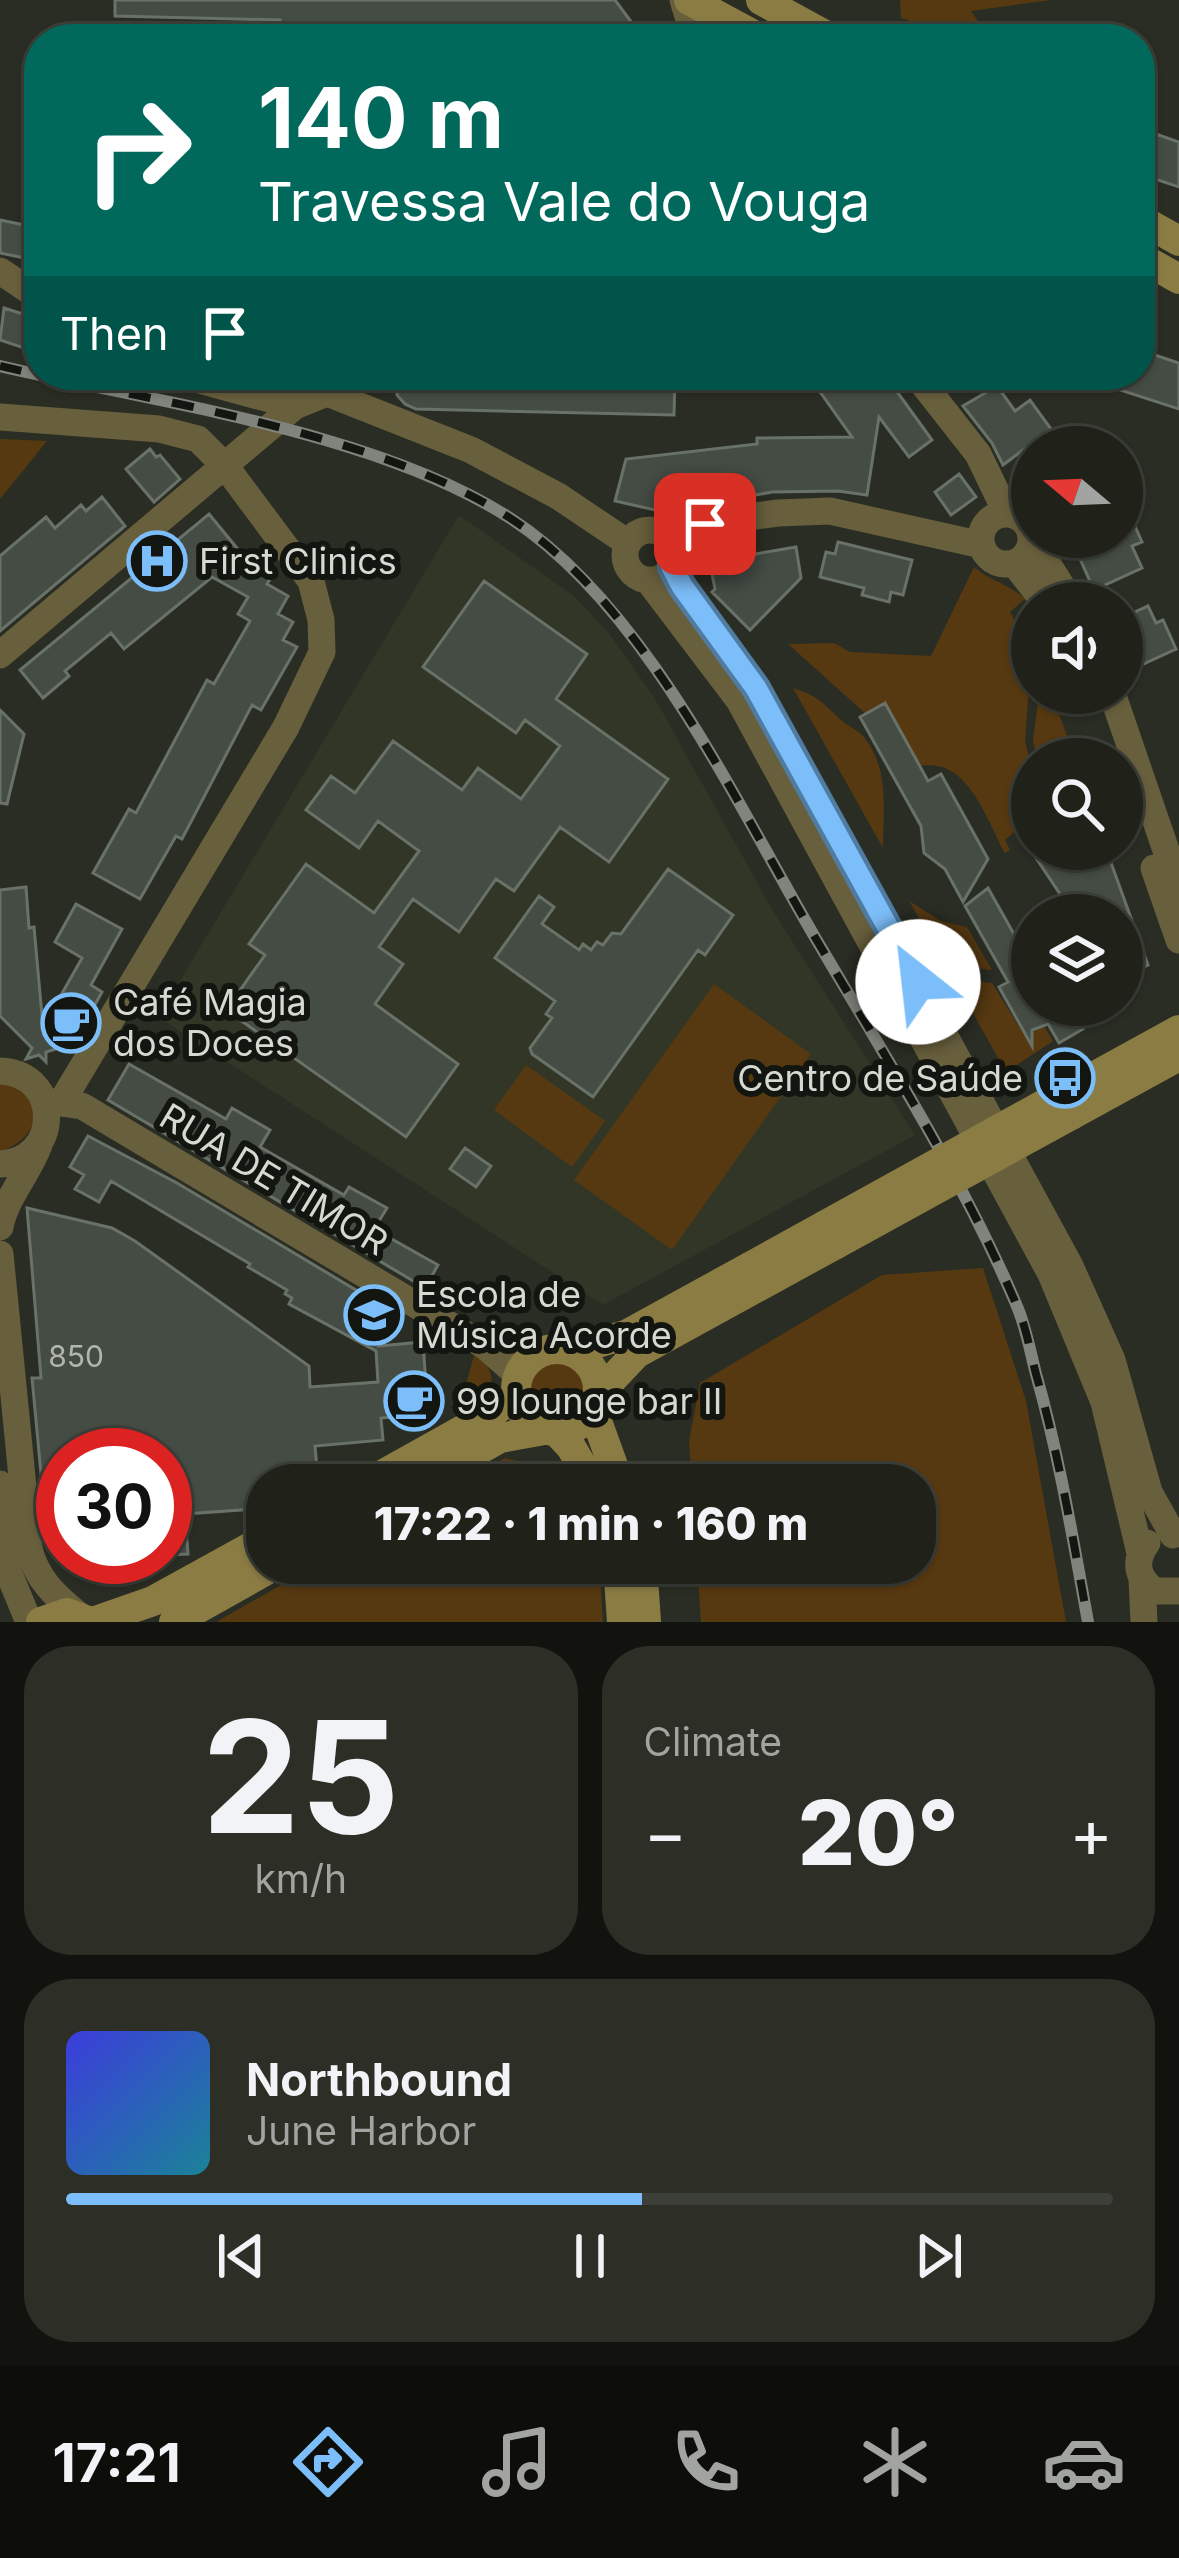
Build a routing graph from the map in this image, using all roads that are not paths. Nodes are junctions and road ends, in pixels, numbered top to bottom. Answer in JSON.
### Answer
{"nodes":[{"id":1,"x":686,"y":0,"type":"edge"},
{"id":2,"x":761,"y":0,"type":"edge"},
{"id":3,"x":732,"y":24,"type":"edge"},
{"id":4,"x":805,"y":24,"type":"edge"},
{"id":5,"x":237,"y":390,"type":"edge"},
{"id":6,"x":327,"y":390,"type":"edge"},
{"id":7,"x":350,"y":390,"type":"edge"},
{"id":8,"x":928,"y":390,"type":"edge"},
{"id":9,"x":296,"y":406,"type":"junction"},
{"id":10,"x":0,"y":417,"type":"edge"},
{"id":11,"x":226,"y":466,"type":"junction"},
{"id":12,"x":1007,"y":514,"type":"junction"},
{"id":13,"x":1011,"y":515,"type":"edge"},
{"id":14,"x":628,"y":543,"type":"junction"},
{"id":15,"x":982,"y":544,"type":"junction"},
{"id":16,"x":1021,"y":558,"type":"edge"},
{"id":17,"x":1014,"y":563,"type":"junction"},
{"id":18,"x":665,"y":564,"type":"junction"},
{"id":19,"x":1029,"y":582,"type":"edge"},
{"id":20,"x":0,"y":655,"type":"edge"},
{"id":21,"x":1119,"y":714,"type":"edge"},
{"id":22,"x":1143,"y":835,"type":"edge"},
{"id":23,"x":1179,"y":888,"type":"edge"},
{"id":24,"x":1179,"y":940,"type":"edge"},
{"id":25,"x":1179,"y":1030,"type":"edge"},
{"id":26,"x":0,"y":1048,"type":"edge"},
{"id":27,"x":1179,"y":1056,"type":"edge"},
{"id":28,"x":13,"y":1073,"type":"edge"},
{"id":29,"x":53,"y":1102,"type":"junction"},
{"id":30,"x":1065,"y":1106,"type":"junction"},
{"id":31,"x":40,"y":1145,"type":"junction"},
{"id":32,"x":0,"y":1164,"type":"edge"},
{"id":33,"x":0,"y":1227,"type":"edge"},
{"id":34,"x":830,"y":1235,"type":"junction"},
{"id":35,"x":0,"y":1253,"type":"edge"},
{"id":36,"x":572,"y":1351,"type":"junction"},
{"id":37,"x":517,"y":1385,"type":"junction"},
{"id":38,"x":596,"y":1402,"type":"junction"},
{"id":39,"x":550,"y":1431,"type":"junction"},
{"id":40,"x":402,"y":1464,"type":"edge"},
{"id":41,"x":454,"y":1464,"type":"edge"},
{"id":42,"x":581,"y":1464,"type":"edge"},
{"id":43,"x":614,"y":1464,"type":"edge"},
{"id":44,"x":0,"y":1484,"type":"edge"},
{"id":45,"x":1176,"y":1535,"type":"edge"},
{"id":46,"x":246,"y":1549,"type":"edge"},
{"id":47,"x":1141,"y":1566,"type":"junction"},
{"id":48,"x":246,"y":1582,"type":"edge"},
{"id":49,"x":619,"y":1584,"type":"edge"},
{"id":50,"x":643,"y":1584,"type":"edge"},
{"id":51,"x":1178,"y":1592,"type":"edge"},
{"id":52,"x":88,"y":1620,"type":"edge"},
{"id":53,"x":29,"y":1622,"type":"edge"},
{"id":54,"x":41,"y":1622,"type":"edge"},
{"id":55,"x":174,"y":1622,"type":"edge"},
{"id":56,"x":622,"y":1622,"type":"edge"},
{"id":57,"x":646,"y":1622,"type":"edge"},
{"id":58,"x":1144,"y":1622,"type":"edge"},
{"id":59,"x":1174,"y":1622,"type":"edge"}],
"edges":[{"from":1,"to":3,"type":"street"},
{"from":2,"to":4,"type":"street"},
{"from":5,"to":9,"type":"street"},
{"from":6,"to":9,"type":"street"},
{"from":7,"to":14,"type":"street"},
{"from":8,"to":12,"type":"street"},
{"from":9,"to":11,"type":"street"},
{"from":10,"to":11,"type":"street"},
{"from":11,"to":20,"type":"street"},
{"from":11,"to":29,"type":"street"},
{"from":12,"to":13,"type":"street"},
{"from":12,"to":15,"type":"street"},
{"from":14,"to":18,"type":"street"},
{"from":14,"to":18,"type":"street"},
{"from":15,"to":17,"type":"street"},
{"from":15,"to":18,"type":"street"},
{"from":16,"to":17,"type":"street"},
{"from":17,"to":19,"type":"street"},
{"from":18,"to":45,"type":"street"},
{"from":18,"to":47,"type":"street"},
{"from":21,"to":23,"type":"street"},
{"from":22,"to":24,"type":"street"},
{"from":25,"to":30,"type":"street"},
{"from":26,"to":28,"type":"street"},
{"from":27,"to":30,"type":"street"},
{"from":28,"to":29,"type":"street"},
{"from":29,"to":31,"type":"street"},
{"from":29,"to":37,"type":"street","name":"RUA DE TIMOR"},
{"from":30,"to":34,"type":"street","bridge":true},
{"from":31,"to":32,"type":"street"},
{"from":31,"to":33,"type":"street"},
{"from":34,"to":36,"type":"street"},
{"from":34,"to":38,"type":"street"},
{"from":35,"to":52,"type":"street"},
{"from":36,"to":37,"type":"street"},
{"from":36,"to":38,"type":"street"},
{"from":37,"to":39,"type":"street"},
{"from":37,"to":40,"type":"street"},
{"from":38,"to":39,"type":"street"},
{"from":38,"to":43,"type":"street"},
{"from":39,"to":41,"type":"street"},
{"from":39,"to":42,"type":"street"},
{"from":44,"to":53,"type":"street"},
{"from":45,"to":47,"type":"street"},
{"from":46,"to":52,"type":"street"},
{"from":47,"to":51,"type":"street"},
{"from":47,"to":58,"type":"street"},
{"from":48,"to":55,"type":"street"},
{"from":49,"to":56,"type":"street"},
{"from":50,"to":57,"type":"street"},
{"from":51,"to":59,"type":"street"},
{"from":52,"to":54,"type":"street"}]}
